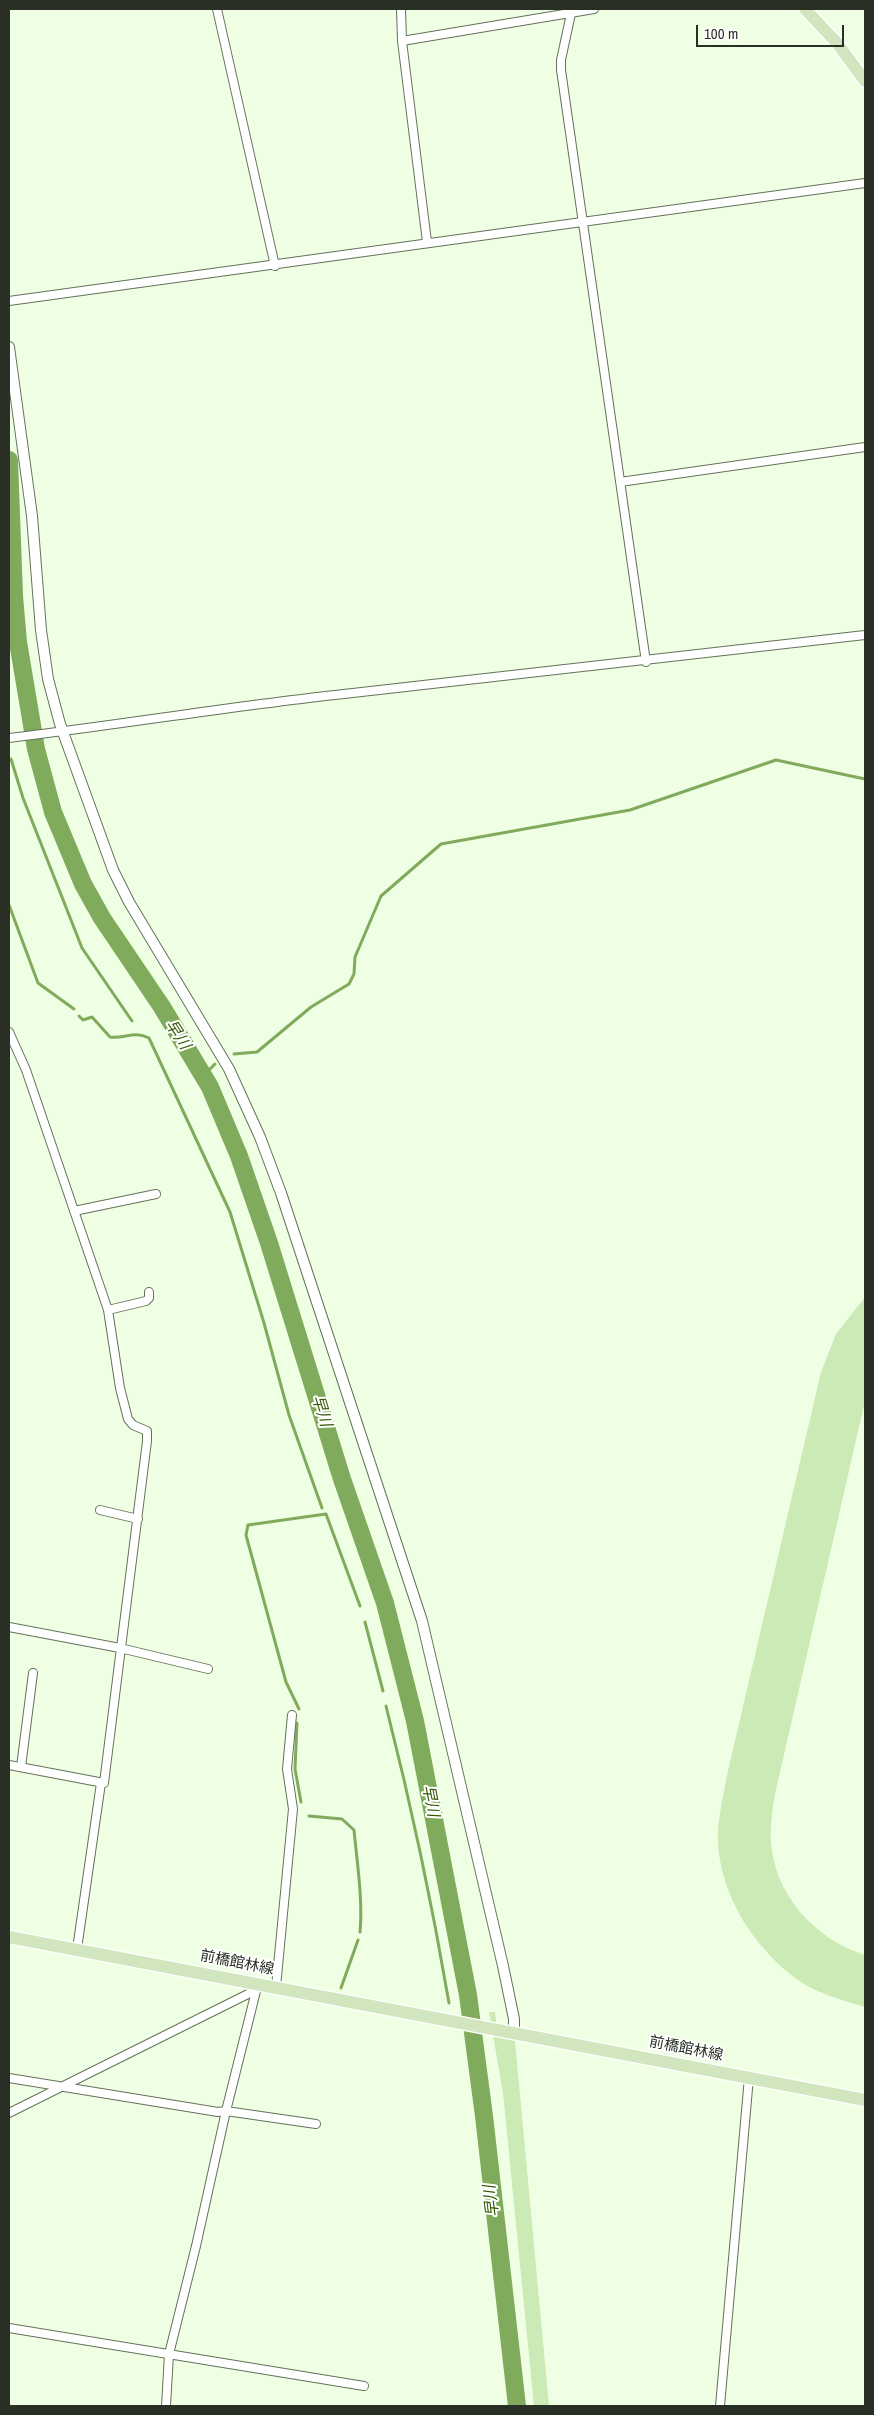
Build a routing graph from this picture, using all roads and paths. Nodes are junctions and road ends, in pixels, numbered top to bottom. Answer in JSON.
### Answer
{"nodes":[{"id":1,"x":216,"y":9,"type":"edge"},
{"id":2,"x":400,"y":9,"type":"edge"},
{"id":3,"x":594,"y":9,"type":"edge"},
{"id":4,"x":805,"y":9,"type":"edge"},
{"id":5,"x":572,"y":11,"type":"edge"},
{"id":6,"x":402,"y":41,"type":"junction"},
{"id":7,"x":865,"y":81,"type":"edge"},
{"id":8,"x":865,"y":184,"type":"edge"},
{"id":9,"x":584,"y":223,"type":"junction"},
{"id":10,"x":427,"y":242,"type":"junction"},
{"id":11,"x":274,"y":266,"type":"junction"},
{"id":12,"x":9,"y":301,"type":"edge"},
{"id":13,"x":9,"y":347,"type":"edge"},
{"id":14,"x":865,"y":447,"type":"edge"},
{"id":15,"x":620,"y":482,"type":"junction"},
{"id":16,"x":865,"y":635,"type":"edge"},
{"id":17,"x":646,"y":662,"type":"junction"},
{"id":18,"x":59,"y":733,"type":"junction"},
{"id":19,"x":10,"y":738,"type":"edge"},
{"id":20,"x":9,"y":1032,"type":"edge"},
{"id":21,"x":156,"y":1194,"type":"dead end"},
{"id":22,"x":74,"y":1211,"type":"junction"},
{"id":23,"x":149,"y":1292,"type":"dead end"},
{"id":24,"x":108,"y":1310,"type":"junction"},
{"id":25,"x":100,"y":1510,"type":"dead end"},
{"id":26,"x":138,"y":1519,"type":"junction"},
{"id":27,"x":9,"y":1627,"type":"edge"},
{"id":28,"x":120,"y":1648,"type":"junction"},
{"id":29,"x":208,"y":1668,"type":"dead end"},
{"id":30,"x":33,"y":1673,"type":"dead end"},
{"id":31,"x":292,"y":1716,"type":"dead end"},
{"id":32,"x":9,"y":1764,"type":"edge"},
{"id":33,"x":21,"y":1767,"type":"junction"},
{"id":34,"x":101,"y":1783,"type":"junction"},
{"id":35,"x":9,"y":1937,"type":"edge"},
{"id":36,"x":77,"y":1949,"type":"junction"},
{"id":37,"x":276,"y":1986,"type":"junction"},
{"id":38,"x":257,"y":1987,"type":"junction"},
{"id":39,"x":508,"y":2031,"type":"junction"},
{"id":40,"x":749,"y":2077,"type":"junction"},
{"id":41,"x":9,"y":2078,"type":"edge"},
{"id":42,"x":61,"y":2086,"type":"junction"},
{"id":43,"x":865,"y":2100,"type":"edge"},
{"id":44,"x":226,"y":2111,"type":"junction"},
{"id":45,"x":9,"y":2113,"type":"edge"},
{"id":46,"x":316,"y":2124,"type":"dead end"},
{"id":47,"x":9,"y":2328,"type":"edge"},
{"id":48,"x":169,"y":2354,"type":"junction"},
{"id":49,"x":364,"y":2386,"type":"dead end"},
{"id":50,"x":166,"y":2406,"type":"edge"},
{"id":51,"x":720,"y":2406,"type":"edge"}],
"edges":[{"from":1,"to":11,"type":"street"},
{"from":2,"to":6,"type":"street"},
{"from":3,"to":5,"type":"street"},
{"from":4,"to":7,"type":"main road"},
{"from":5,"to":6,"type":"street"},
{"from":5,"to":9,"type":"street"},
{"from":6,"to":10,"type":"street"},
{"from":8,"to":9,"type":"street"},
{"from":9,"to":10,"type":"street"},
{"from":9,"to":15,"type":"street"},
{"from":10,"to":11,"type":"street"},
{"from":11,"to":12,"type":"street"},
{"from":13,"to":18,"type":"street"},
{"from":14,"to":15,"type":"street"},
{"from":15,"to":17,"type":"street"},
{"from":16,"to":17,"type":"street"},
{"from":17,"to":18,"type":"street"},
{"from":18,"to":19,"type":"street"},
{"from":18,"to":39,"type":"street"},
{"from":20,"to":22,"type":"street"},
{"from":21,"to":22,"type":"street"},
{"from":22,"to":24,"type":"street"},
{"from":23,"to":24,"type":"street"},
{"from":24,"to":26,"type":"street"},
{"from":25,"to":26,"type":"street"},
{"from":26,"to":28,"type":"street"},
{"from":27,"to":28,"type":"street"},
{"from":28,"to":29,"type":"street"},
{"from":28,"to":34,"type":"street"},
{"from":30,"to":33,"type":"street"},
{"from":31,"to":37,"type":"street"},
{"from":32,"to":33,"type":"street"},
{"from":33,"to":34,"type":"street"},
{"from":34,"to":36,"type":"street"},
{"from":35,"to":36,"type":"main road","name":"前橋館林線"},
{"from":36,"to":38,"type":"main road","name":"前橋館林線"},
{"from":37,"to":38,"type":"main road","name":"前橋館林線"},
{"from":37,"to":39,"type":"main road","name":"前橋館林線"},
{"from":38,"to":42,"type":"street"},
{"from":38,"to":44,"type":"street"},
{"from":39,"to":40,"type":"main road","name":"前橋館林線"},
{"from":40,"to":43,"type":"main road","name":"前橋館林線"},
{"from":40,"to":51,"type":"street"},
{"from":41,"to":42,"type":"street"},
{"from":42,"to":44,"type":"street"},
{"from":42,"to":45,"type":"street"},
{"from":44,"to":46,"type":"street"},
{"from":44,"to":48,"type":"street"},
{"from":47,"to":48,"type":"street"},
{"from":48,"to":49,"type":"street"},
{"from":48,"to":50,"type":"street"}]}
